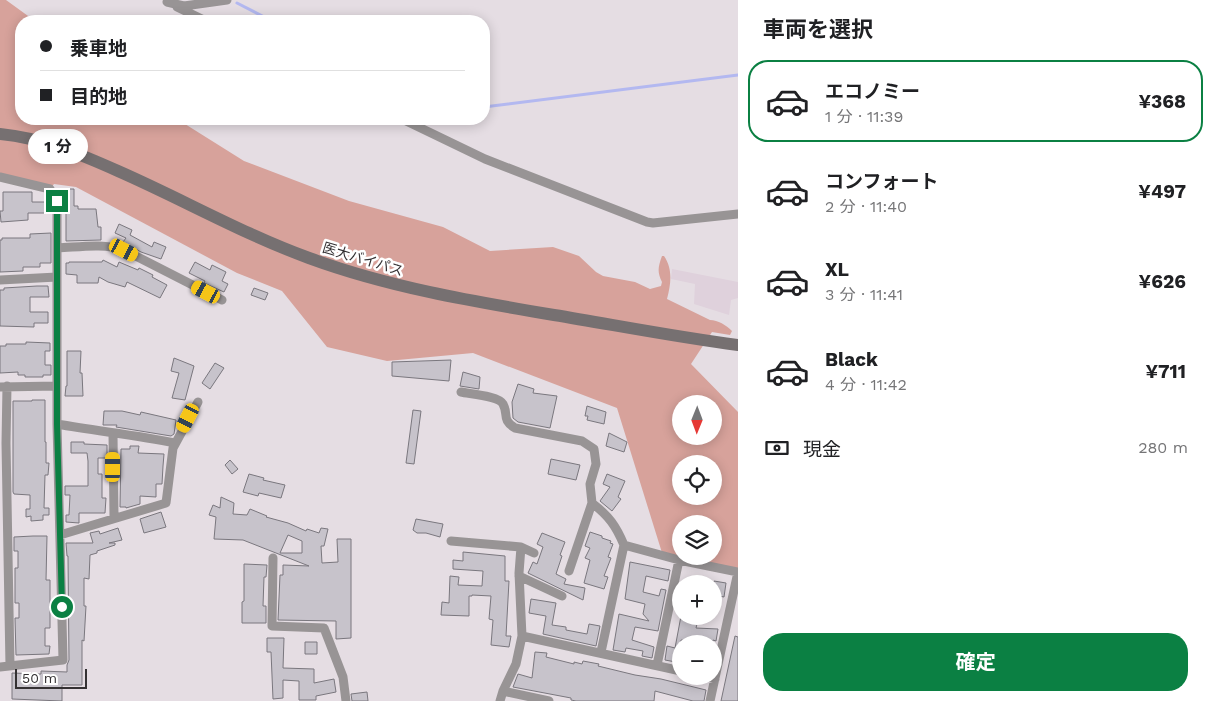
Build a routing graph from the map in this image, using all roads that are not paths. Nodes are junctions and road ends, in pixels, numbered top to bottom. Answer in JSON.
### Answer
{"nodes":[{"id":1,"x":227,"y":0,"type":"edge"},
{"id":2,"x":165,"y":1,"type":"edge"},
{"id":3,"x":194,"y":15,"type":"edge"},
{"id":4,"x":414,"y":125,"type":"edge"},
{"id":5,"x":0,"y":134,"type":"edge"},
{"id":6,"x":0,"y":176,"type":"edge"},
{"id":7,"x":738,"y":214,"type":"edge"},
{"id":8,"x":58,"y":248,"type":"junction"},
{"id":9,"x":57,"y":277,"type":"junction"},
{"id":10,"x":0,"y":280,"type":"edge"},
{"id":11,"x":222,"y":300,"type":"dead end"},
{"id":12,"x":738,"y":345,"type":"edge"},
{"id":13,"x":4,"y":386,"type":"edge"},
{"id":14,"x":57,"y":386,"type":"junction"},
{"id":15,"x":461,"y":392,"type":"dead end"},
{"id":16,"x":198,"y":402,"type":"dead end"},
{"id":17,"x":57,"y":424,"type":"junction"},
{"id":18,"x":113,"y":434,"type":"junction"},
{"id":19,"x":3,"y":443,"type":"edge"},
{"id":20,"x":175,"y":444,"type":"junction"},
{"id":21,"x":3,"y":497,"type":"edge"},
{"id":22,"x":592,"y":503,"type":"junction"},
{"id":23,"x":114,"y":518,"type":"junction"},
{"id":24,"x":60,"y":535,"type":"junction"},
{"id":25,"x":452,"y":541,"type":"dead end"},
{"id":26,"x":624,"y":545,"type":"junction"},
{"id":27,"x":521,"y":547,"type":"junction"},
{"id":28,"x":534,"y":553,"type":"dead end"},
{"id":29,"x":273,"y":558,"type":"dead end"},
{"id":30,"x":672,"y":558,"type":"edge"},
{"id":31,"x":4,"y":561,"type":"edge"},
{"id":32,"x":678,"y":565,"type":"edge"},
{"id":33,"x":704,"y":565,"type":"edge"},
{"id":34,"x":569,"y":571,"type":"dead end"},
{"id":35,"x":738,"y":572,"type":"edge"},
{"id":36,"x":519,"y":576,"type":"junction"},
{"id":37,"x":562,"y":596,"type":"dead end"},
{"id":38,"x":4,"y":613,"type":"edge"},
{"id":39,"x":522,"y":636,"type":"junction"},
{"id":40,"x":722,"y":646,"type":"edge"},
{"id":41,"x":601,"y":652,"type":"junction"},
{"id":42,"x":657,"y":665,"type":"junction"},
{"id":43,"x":10,"y":666,"type":"junction"},
{"id":44,"x":0,"y":667,"type":"edge"},
{"id":45,"x":672,"y":669,"type":"edge"},
{"id":46,"x":714,"y":685,"type":"edge"},
{"id":47,"x":503,"y":691,"type":"junction"},
{"id":48,"x":346,"y":701,"type":"edge"},
{"id":49,"x":500,"y":701,"type":"edge"},
{"id":50,"x":549,"y":701,"type":"edge"},
{"id":51,"x":710,"y":701,"type":"edge"}],
"edges":[{"from":1,"to":2,"type":"street"},
{"from":2,"to":3,"type":"street"},
{"from":4,"to":7,"type":"street"},
{"from":5,"to":12,"type":"main road","name":"医大バイパス"},
{"from":6,"to":8,"type":"street"},
{"from":8,"to":9,"type":"street"},
{"from":8,"to":11,"type":"street"},
{"from":9,"to":10,"type":"street"},
{"from":9,"to":14,"type":"street"},
{"from":13,"to":14,"type":"street"},
{"from":13,"to":19,"type":"street"},
{"from":14,"to":17,"type":"street"},
{"from":15,"to":22,"type":"street"},
{"from":16,"to":20,"type":"street"},
{"from":17,"to":18,"type":"street"},
{"from":17,"to":24,"type":"street"},
{"from":18,"to":20,"type":"street"},
{"from":18,"to":23,"type":"street"},
{"from":19,"to":21,"type":"street"},
{"from":20,"to":23,"type":"street"},
{"from":21,"to":31,"type":"street"},
{"from":22,"to":26,"type":"street"},
{"from":22,"to":34,"type":"street"},
{"from":23,"to":24,"type":"street"},
{"from":24,"to":43,"type":"street"},
{"from":25,"to":27,"type":"street"},
{"from":26,"to":30,"type":"street"},
{"from":26,"to":41,"type":"street"},
{"from":27,"to":28,"type":"street"},
{"from":27,"to":36,"type":"street"},
{"from":29,"to":48,"type":"street"},
{"from":31,"to":38,"type":"street"},
{"from":32,"to":42,"type":"street"},
{"from":33,"to":35,"type":"street"},
{"from":35,"to":40,"type":"street"},
{"from":36,"to":37,"type":"street"},
{"from":36,"to":39,"type":"street"},
{"from":38,"to":43,"type":"street"},
{"from":39,"to":41,"type":"street"},
{"from":39,"to":47,"type":"street"},
{"from":41,"to":42,"type":"street"},
{"from":42,"to":45,"type":"street"},
{"from":43,"to":44,"type":"street"},
{"from":46,"to":51,"type":"street"},
{"from":47,"to":49,"type":"street"},
{"from":47,"to":50,"type":"street"}]}
